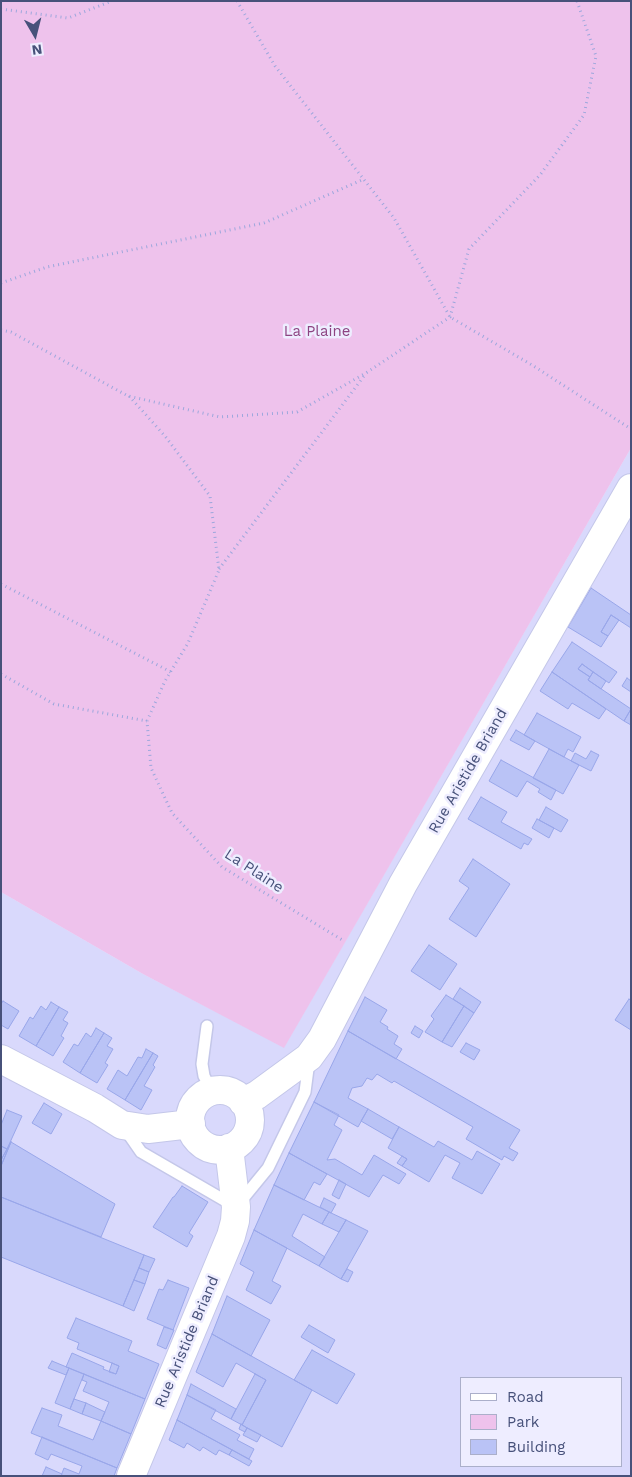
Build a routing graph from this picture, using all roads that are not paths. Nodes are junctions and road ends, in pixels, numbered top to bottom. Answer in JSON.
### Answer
{"nodes":[{"id":1,"x":631,"y":488,"type":"edge"},
{"id":2,"x":207,"y":1026,"type":"dead end"},
{"id":3,"x":309,"y":1057,"type":"junction"},
{"id":4,"x":1,"y":1059,"type":"edge"},
{"id":5,"x":212,"y":1091,"type":"junction"},
{"id":6,"x":244,"y":1102,"type":"junction"},
{"id":7,"x":191,"y":1124,"type":"junction"},
{"id":8,"x":122,"y":1125,"type":"junction"},
{"id":9,"x":229,"y":1148,"type":"junction"},
{"id":10,"x":236,"y":1206,"type":"junction"},
{"id":11,"x":131,"y":1476,"type":"edge"}],
"edges":[{"from":1,"to":3,"type":"street","name":"Rue Aristide Briand"},
{"from":2,"to":5,"type":"lane"},
{"from":3,"to":6,"type":"street","name":"Rue Aristide Briand"},
{"from":3,"to":10,"type":"lane","name":"Rue Aristide Briand"},
{"from":4,"to":8,"type":"street"},
{"from":5,"to":6,"type":"street"},
{"from":5,"to":7,"type":"street"},
{"from":6,"to":9,"type":"street"},
{"from":7,"to":8,"type":"street"},
{"from":7,"to":9,"type":"street"},
{"from":8,"to":10,"type":"lane"},
{"from":9,"to":10,"type":"street","name":"Rue Aristide Briand"},
{"from":10,"to":11,"type":"street","name":"Rue Aristide Briand"}]}
